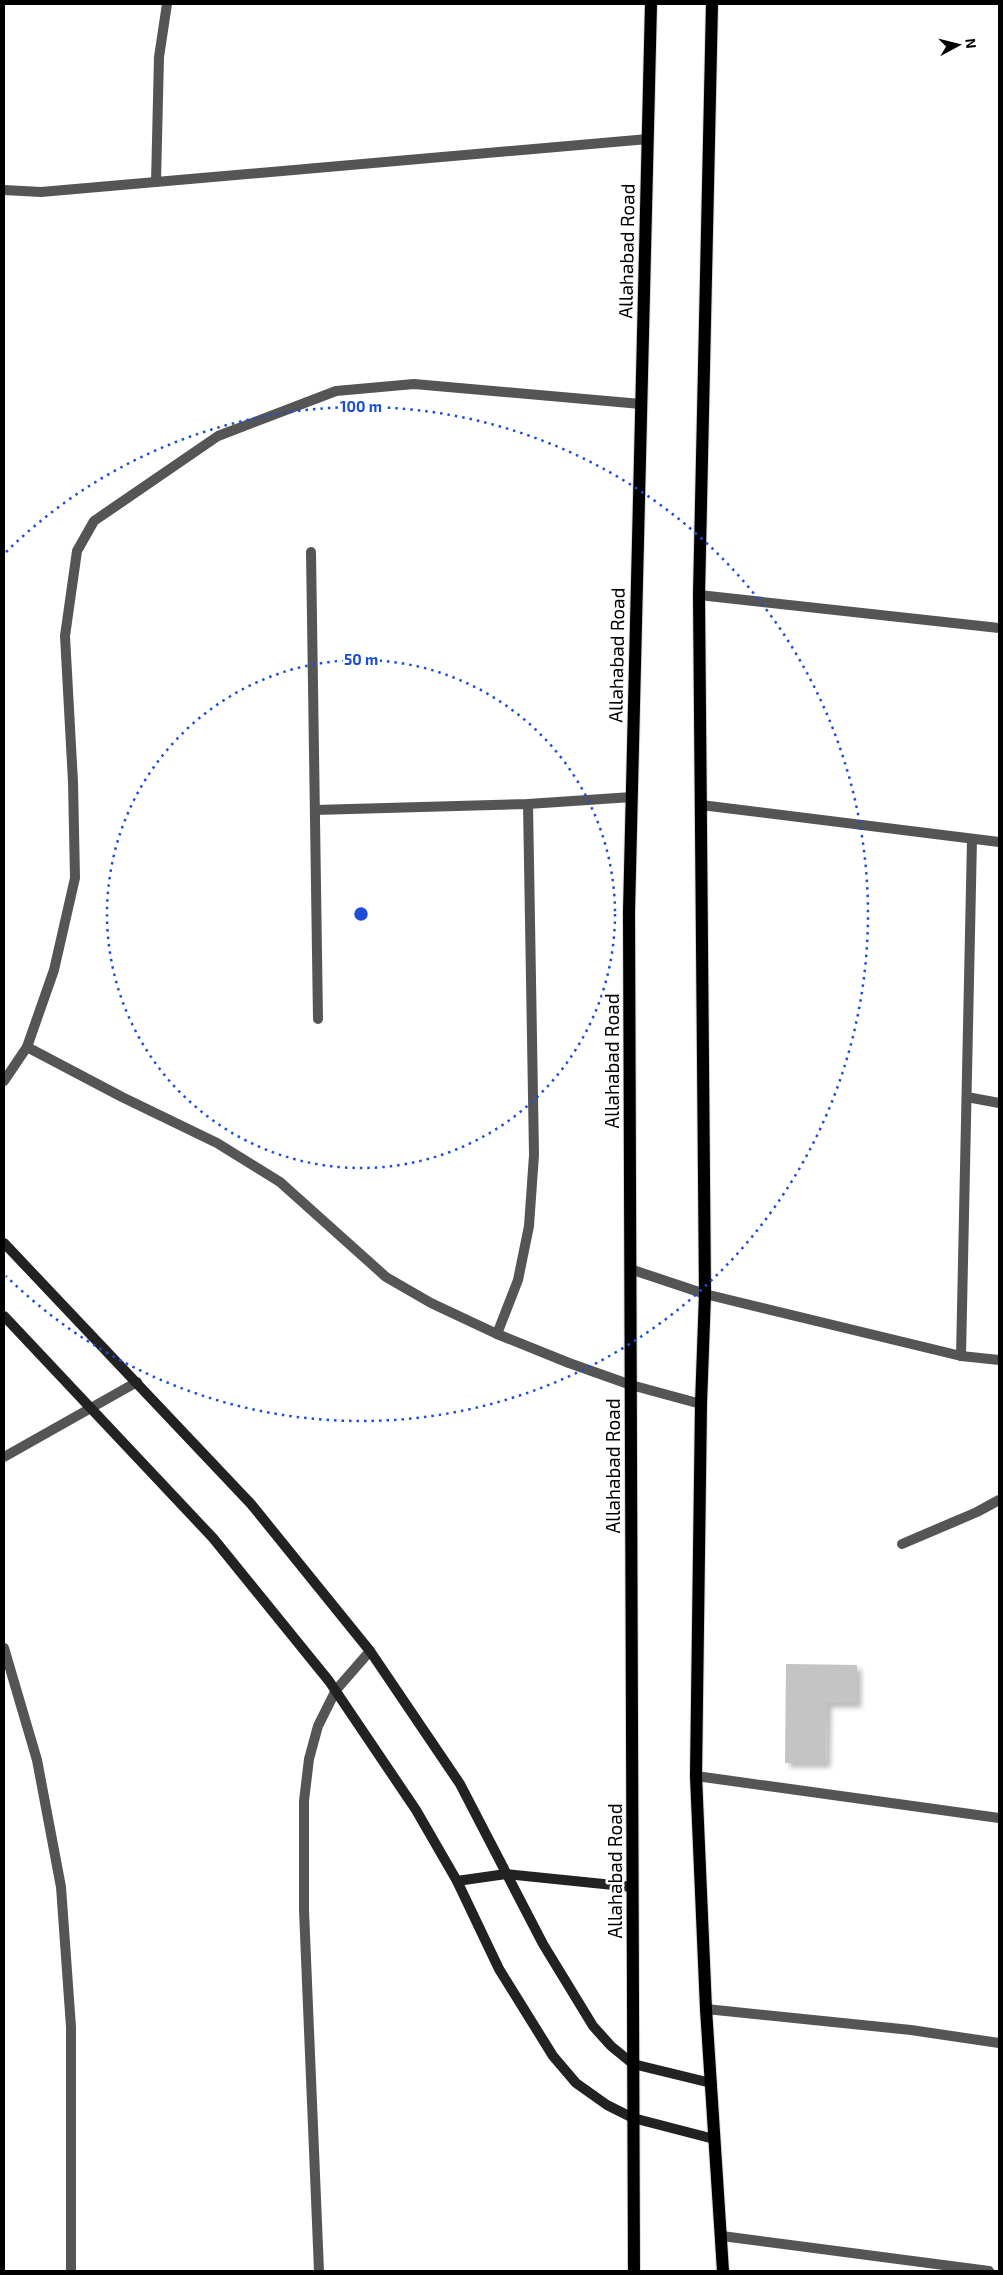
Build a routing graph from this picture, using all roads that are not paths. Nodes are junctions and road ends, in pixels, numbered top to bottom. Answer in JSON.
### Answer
{"nodes":[{"id":1,"x":166,"y":4,"type":"edge"},
{"id":2,"x":651,"y":4,"type":"edge"},
{"id":3,"x":712,"y":4,"type":"edge"},
{"id":4,"x":648,"y":139,"type":"junction"},
{"id":5,"x":156,"y":182,"type":"junction"},
{"id":6,"x":4,"y":190,"type":"edge"},
{"id":7,"x":641,"y":404,"type":"junction"},
{"id":8,"x":311,"y":552,"type":"dead end"},
{"id":9,"x":699,"y":596,"type":"junction"},
{"id":10,"x":999,"y":628,"type":"edge"},
{"id":11,"x":632,"y":797,"type":"junction"},
{"id":12,"x":528,"y":804,"type":"junction"},
{"id":13,"x":701,"y":806,"type":"junction"},
{"id":14,"x":315,"y":810,"type":"junction"},
{"id":15,"x":972,"y":839,"type":"junction"},
{"id":16,"x":999,"y":842,"type":"edge"},
{"id":17,"x":318,"y":1019,"type":"dead end"},
{"id":18,"x":26,"y":1047,"type":"junction"},
{"id":19,"x":4,"y":1080,"type":"edge"},
{"id":20,"x":967,"y":1096,"type":"junction"},
{"id":21,"x":999,"y":1103,"type":"edge"},
{"id":22,"x":4,"y":1244,"type":"edge"},
{"id":23,"x":630,"y":1270,"type":"junction"},
{"id":24,"x":705,"y":1294,"type":"junction"},
{"id":25,"x":4,"y":1316,"type":"edge"},
{"id":26,"x":497,"y":1334,"type":"junction"},
{"id":27,"x":961,"y":1356,"type":"junction"},
{"id":28,"x":999,"y":1360,"type":"edge"},
{"id":29,"x":137,"y":1382,"type":"junction"},
{"id":30,"x":631,"y":1385,"type":"junction"},
{"id":31,"x":701,"y":1404,"type":"junction"},
{"id":32,"x":91,"y":1408,"type":"junction"},
{"id":33,"x":4,"y":1457,"type":"edge"},
{"id":34,"x":999,"y":1500,"type":"edge"},
{"id":35,"x":902,"y":1544,"type":"dead end"},
{"id":36,"x":4,"y":1648,"type":"edge"},
{"id":37,"x":370,"y":1651,"type":"junction"},
{"id":38,"x":336,"y":1690,"type":"junction"},
{"id":39,"x":696,"y":1776,"type":"junction"},
{"id":40,"x":999,"y":1818,"type":"edge"},
{"id":41,"x":506,"y":1874,"type":"junction"},
{"id":42,"x":457,"y":1881,"type":"junction"},
{"id":43,"x":633,"y":1887,"type":"junction"},
{"id":44,"x":706,"y":2009,"type":"junction"},
{"id":45,"x":999,"y":2043,"type":"edge"},
{"id":46,"x":633,"y":2064,"type":"junction"},
{"id":47,"x":711,"y":2083,"type":"junction"},
{"id":48,"x":633,"y":2118,"type":"junction"},
{"id":49,"x":714,"y":2139,"type":"junction"},
{"id":50,"x":722,"y":2236,"type":"junction"},
{"id":51,"x":70,"y":2271,"type":"edge"},
{"id":52,"x":319,"y":2271,"type":"edge"},
{"id":53,"x":634,"y":2271,"type":"edge"},
{"id":54,"x":723,"y":2271,"type":"edge"},
{"id":55,"x":989,"y":2271,"type":"edge"}],
"edges":[{"from":1,"to":5,"type":"street"},
{"from":2,"to":4,"type":"main road","name":"Allahabad Road"},
{"from":3,"to":9,"type":"main road"},
{"from":4,"to":5,"type":"street"},
{"from":4,"to":7,"type":"main road","name":"Allahabad Road"},
{"from":5,"to":6,"type":"street"},
{"from":7,"to":11,"type":"main road","name":"Allahabad Road"},
{"from":7,"to":18,"type":"street"},
{"from":8,"to":14,"type":"street"},
{"from":9,"to":10,"type":"street"},
{"from":9,"to":13,"type":"main road"},
{"from":11,"to":12,"type":"street"},
{"from":11,"to":23,"type":"main road","name":"Allahabad Road"},
{"from":12,"to":14,"type":"street"},
{"from":12,"to":26,"type":"street"},
{"from":13,"to":15,"type":"street"},
{"from":13,"to":24,"type":"main road"},
{"from":14,"to":17,"type":"street"},
{"from":15,"to":16,"type":"street"},
{"from":15,"to":20,"type":"street"},
{"from":18,"to":19,"type":"street"},
{"from":18,"to":26,"type":"street"},
{"from":20,"to":21,"type":"street"},
{"from":20,"to":27,"type":"street"},
{"from":22,"to":29,"type":"main road"},
{"from":23,"to":24,"type":"street"},
{"from":23,"to":30,"type":"main road","name":"Allahabad Road"},
{"from":24,"to":27,"type":"street"},
{"from":24,"to":31,"type":"main road"},
{"from":25,"to":32,"type":"main road"},
{"from":26,"to":30,"type":"street"},
{"from":27,"to":28,"type":"street"},
{"from":29,"to":32,"type":"street"},
{"from":29,"to":37,"type":"main road"},
{"from":30,"to":31,"type":"street"},
{"from":30,"to":43,"type":"main road","name":"Allahabad Road"},
{"from":31,"to":39,"type":"main road"},
{"from":32,"to":33,"type":"street"},
{"from":32,"to":38,"type":"main road"},
{"from":34,"to":35,"type":"street"},
{"from":36,"to":51,"type":"street"},
{"from":37,"to":38,"type":"street"},
{"from":37,"to":41,"type":"main road"},
{"from":38,"to":42,"type":"main road"},
{"from":38,"to":52,"type":"street"},
{"from":39,"to":40,"type":"street"},
{"from":39,"to":44,"type":"main road"},
{"from":41,"to":42,"type":"main road"},
{"from":41,"to":43,"type":"main road"},
{"from":41,"to":46,"type":"main road"},
{"from":42,"to":48,"type":"main road"},
{"from":43,"to":46,"type":"main road","name":"Allahabad Road"},
{"from":44,"to":45,"type":"street"},
{"from":44,"to":47,"type":"main road"},
{"from":46,"to":47,"type":"main road"},
{"from":46,"to":48,"type":"main road","name":"Allahabad Road"},
{"from":47,"to":49,"type":"main road"},
{"from":48,"to":49,"type":"main road"},
{"from":48,"to":53,"type":"main road","name":"Allahabad Road"},
{"from":49,"to":50,"type":"main road"},
{"from":50,"to":54,"type":"main road"},
{"from":50,"to":55,"type":"street"}]}
